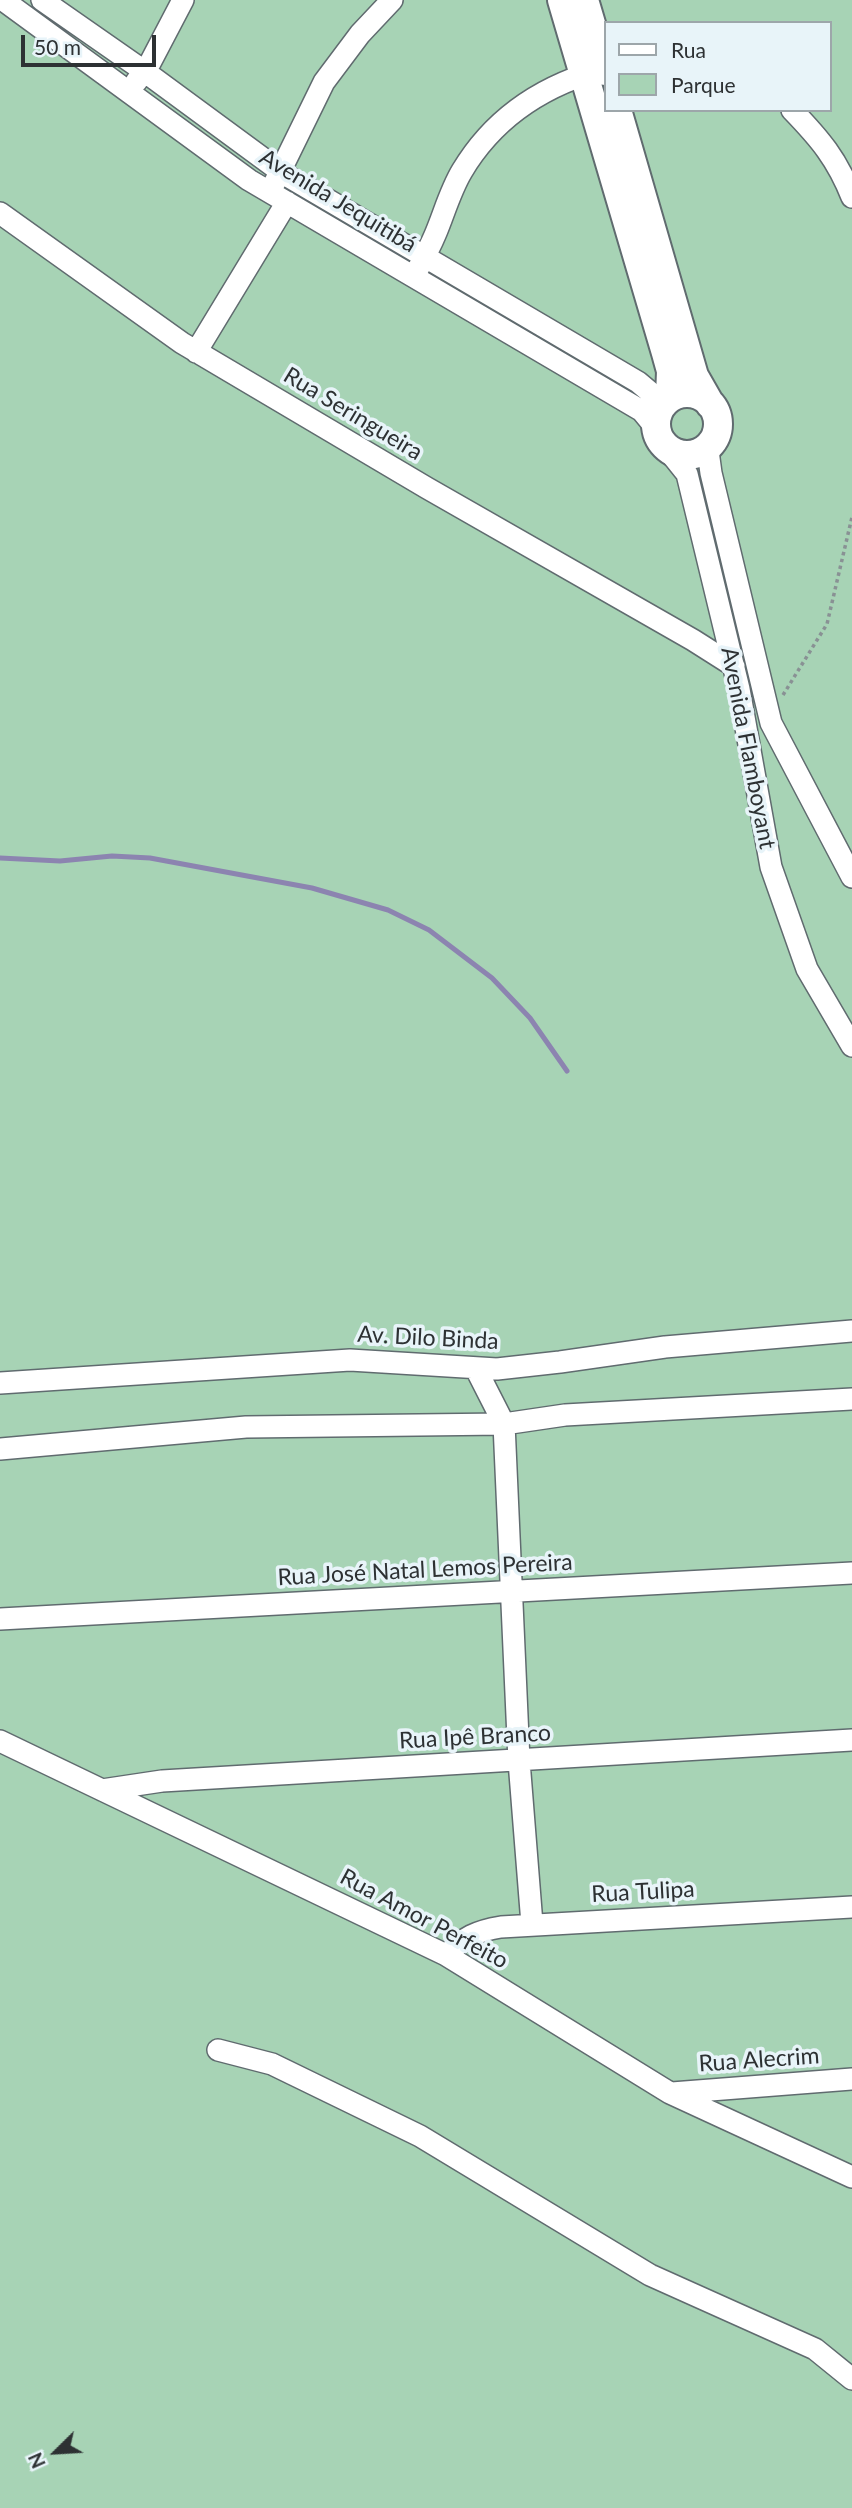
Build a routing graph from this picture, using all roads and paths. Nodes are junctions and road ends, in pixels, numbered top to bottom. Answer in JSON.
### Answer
{"nodes":[{"id":1,"x":3,"y":0,"type":"edge"},
{"id":2,"x":42,"y":0,"type":"edge"},
{"id":3,"x":183,"y":0,"type":"edge"},
{"id":4,"x":393,"y":0,"type":"edge"},
{"id":5,"x":562,"y":0,"type":"edge"},
{"id":6,"x":584,"y":0,"type":"edge"},
{"id":7,"x":144,"y":71,"type":"junction"},
{"id":8,"x":600,"y":71,"type":"edge"},
{"id":9,"x":604,"y":88,"type":"edge"},
{"id":10,"x":129,"y":92,"type":"junction"},
{"id":11,"x":610,"y":112,"type":"edge"},
{"id":12,"x":618,"y":112,"type":"edge"},
{"id":13,"x":794,"y":112,"type":"edge"},
{"id":14,"x":281,"y":172,"type":"junction"},
{"id":15,"x":278,"y":197,"type":"junction"},
{"id":16,"x":852,"y":197,"type":"edge"},
{"id":17,"x":0,"y":213,"type":"edge"},
{"id":18,"x":424,"y":257,"type":"junction"},
{"id":19,"x":414,"y":277,"type":"junction"},
{"id":20,"x":196,"y":352,"type":"junction"},
{"id":21,"x":710,"y":404,"type":"junction"},
{"id":22,"x":663,"y":418,"type":"junction"},
{"id":23,"x":710,"y":445,"type":"junction"},
{"id":24,"x":852,"y":517,"type":"edge"},
{"id":25,"x":746,"y":621,"type":"junction"},
{"id":26,"x":725,"y":625,"type":"junction"},
{"id":27,"x":693,"y":640,"type":"junction"},
{"id":28,"x":734,"y":666,"type":"junction"},
{"id":29,"x":769,"y":712,"type":"junction"},
{"id":30,"x":852,"y":877,"type":"edge"},
{"id":31,"x":852,"y":1046,"type":"edge"},
{"id":32,"x":852,"y":1331,"type":"edge"},
{"id":33,"x":476,"y":1369,"type":"junction"},
{"id":34,"x":0,"y":1383,"type":"edge"},
{"id":35,"x":852,"y":1399,"type":"edge"},
{"id":36,"x":504,"y":1424,"type":"junction"},
{"id":37,"x":0,"y":1449,"type":"edge"},
{"id":38,"x":852,"y":1573,"type":"edge"},
{"id":39,"x":513,"y":1592,"type":"junction"},
{"id":40,"x":0,"y":1619,"type":"edge"},
{"id":41,"x":852,"y":1740,"type":"edge"},
{"id":42,"x":0,"y":1741,"type":"edge"},
{"id":43,"x":519,"y":1761,"type":"junction"},
{"id":44,"x":102,"y":1790,"type":"junction"},
{"id":45,"x":852,"y":1907,"type":"edge"},
{"id":46,"x":532,"y":1924,"type":"junction"},
{"id":47,"x":446,"y":1955,"type":"junction"},
{"id":48,"x":218,"y":2050,"type":"dead end"},
{"id":49,"x":852,"y":2079,"type":"edge"},
{"id":50,"x":670,"y":2093,"type":"junction"},
{"id":51,"x":852,"y":2176,"type":"edge"},
{"id":52,"x":852,"y":2379,"type":"edge"}],
"edges":[{"from":1,"to":10,"type":"street","name":"Avenida Jequitibá"},
{"from":2,"to":7,"type":"street","name":"Avenida Jequitibá"},
{"from":3,"to":7,"type":"street"},
{"from":4,"to":14,"type":"street"},
{"from":5,"to":8,"type":"street"},
{"from":6,"to":8,"type":"street"},
{"from":7,"to":10,"type":"street"},
{"from":7,"to":14,"type":"street","name":"Avenida Jequitibá"},
{"from":8,"to":9,"type":"street"},
{"from":8,"to":18,"type":"street"},
{"from":10,"to":15,"type":"street","name":"Avenida Jequitibá"},
{"from":11,"to":22,"type":"street"},
{"from":12,"to":21,"type":"street"},
{"from":13,"to":16,"type":"street"},
{"from":14,"to":15,"type":"street"},
{"from":14,"to":18,"type":"street","name":"Avenida Jequitibá"},
{"from":15,"to":19,"type":"street","name":"Avenida Jequitibá"},
{"from":15,"to":20,"type":"street"},
{"from":17,"to":20,"type":"street","name":"Rua Seringueira"},
{"from":18,"to":19,"type":"street"},
{"from":18,"to":22,"type":"street","name":"Avenida Jequitibá"},
{"from":19,"to":22,"type":"street","name":"Avenida Jequitibá"},
{"from":20,"to":27,"type":"street","name":"Rua Seringueira"},
{"from":21,"to":22,"type":"street"},
{"from":21,"to":23,"type":"street"},
{"from":22,"to":23,"type":"street"},
{"from":22,"to":26,"type":"street","name":"Avenida Flamboyant"},
{"from":23,"to":25,"type":"street","name":"Avenida Flamboyant"},
{"from":24,"to":29,"type":"path"},
{"from":25,"to":26,"type":"street"},
{"from":25,"to":29,"type":"street","name":"Avenida Flamboyant"},
{"from":26,"to":27,"type":"street"},
{"from":26,"to":28,"type":"street","name":"Avenida Flamboyant"},
{"from":27,"to":28,"type":"street","name":"Rua Seringueira"},
{"from":28,"to":31,"type":"street","name":"Avenida Flamboyant"},
{"from":29,"to":30,"type":"street","name":"Avenida Flamboyant"},
{"from":32,"to":33,"type":"street","name":"Av. Dilo Binda"},
{"from":33,"to":34,"type":"street","name":"Av. Dilo Binda"},
{"from":33,"to":36,"type":"street"},
{"from":35,"to":36,"type":"street"},
{"from":36,"to":37,"type":"street"},
{"from":36,"to":39,"type":"street"},
{"from":38,"to":39,"type":"street","name":"Rua José Natal Lemos Pereira"},
{"from":39,"to":40,"type":"street","name":"Rua José Natal Lemos Pereira"},
{"from":39,"to":43,"type":"street"},
{"from":41,"to":43,"type":"street","name":"Rua Ipê Branco"},
{"from":42,"to":44,"type":"street","name":"Rua Amor Perfeito"},
{"from":43,"to":44,"type":"street","name":"Rua Ipê Branco"},
{"from":43,"to":46,"type":"street"},
{"from":44,"to":47,"type":"street","name":"Rua Amor Perfeito"},
{"from":45,"to":46,"type":"street","name":"Rua Tulipa"},
{"from":46,"to":47,"type":"street","name":"Rua Tulipa"},
{"from":47,"to":50,"type":"street","name":"Rua Amor Perfeito"},
{"from":48,"to":52,"type":"street"},
{"from":49,"to":50,"type":"street","name":"Rua Alecrim"},
{"from":50,"to":51,"type":"street","name":"Rua Amor Perfeito"}]}
